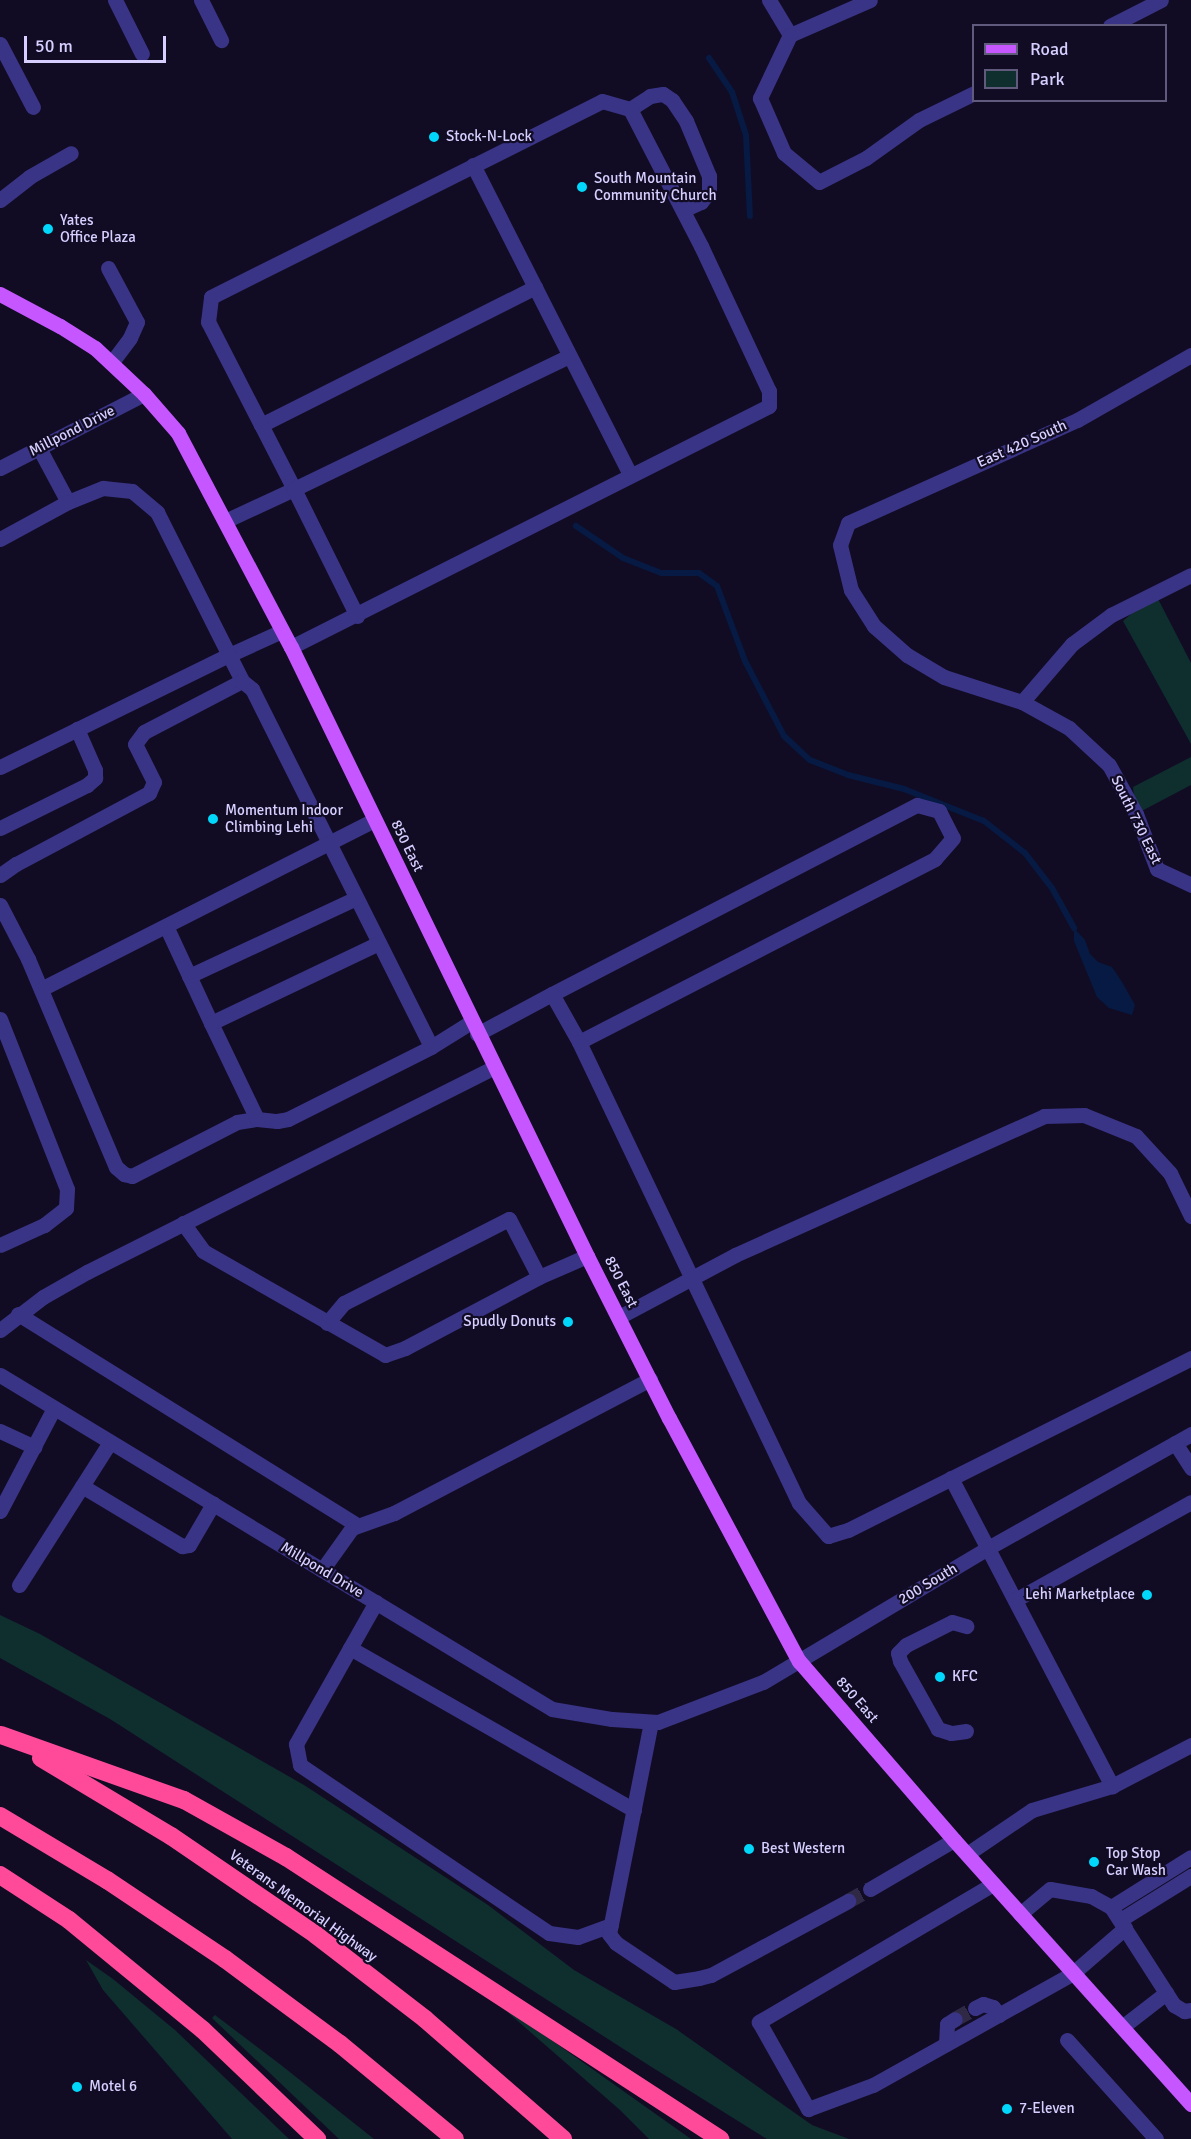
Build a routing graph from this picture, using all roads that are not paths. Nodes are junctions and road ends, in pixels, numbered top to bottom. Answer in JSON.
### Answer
{"nodes":[{"id":1,"x":116,"y":0,"type":"edge"},
{"id":2,"x":201,"y":0,"type":"edge"},
{"id":3,"x":769,"y":0,"type":"edge"},
{"id":4,"x":870,"y":0,"type":"edge"},
{"id":5,"x":1161,"y":0,"type":"edge"},
{"id":6,"x":1114,"y":24,"type":"edge"},
{"id":7,"x":790,"y":35,"type":"junction"},
{"id":8,"x":221,"y":40,"type":"dead end"},
{"id":9,"x":0,"y":44,"type":"edge"},
{"id":10,"x":142,"y":54,"type":"dead end"},
{"id":11,"x":972,"y":94,"type":"edge"},
{"id":12,"x":33,"y":107,"type":"dead end"},
{"id":13,"x":630,"y":109,"type":"junction"},
{"id":14,"x":71,"y":153,"type":"dead end"},
{"id":15,"x":473,"y":165,"type":"junction"},
{"id":16,"x":0,"y":200,"type":"edge"},
{"id":17,"x":682,"y":210,"type":"junction"},
{"id":18,"x":108,"y":268,"type":"dead end"},
{"id":19,"x":535,"y":287,"type":"junction"},
{"id":20,"x":0,"y":294,"type":"edge"},
{"id":21,"x":569,"y":356,"type":"junction"},
{"id":22,"x":1191,"y":356,"type":"edge"},
{"id":23,"x":112,"y":363,"type":"junction"},
{"id":24,"x":144,"y":394,"type":"junction"},
{"id":25,"x":261,"y":425,"type":"junction"},
{"id":26,"x":39,"y":448,"type":"junction"},
{"id":27,"x":0,"y":468,"type":"edge"},
{"id":28,"x":630,"y":475,"type":"junction"},
{"id":29,"x":294,"y":489,"type":"junction"},
{"id":30,"x":68,"y":502,"type":"junction"},
{"id":31,"x":225,"y":521,"type":"junction"},
{"id":32,"x":848,"y":523,"type":"joint"},
{"id":33,"x":0,"y":539,"type":"edge"},
{"id":34,"x":1191,"y":575,"type":"edge"},
{"id":35,"x":357,"y":616,"type":"junction"},
{"id":36,"x":282,"y":631,"type":"junction"},
{"id":37,"x":291,"y":647,"type":"junction"},
{"id":38,"x":229,"y":655,"type":"junction"},
{"id":39,"x":242,"y":681,"type":"junction"},
{"id":40,"x":1022,"y":702,"type":"junction"},
{"id":41,"x":77,"y":729,"type":"junction"},
{"id":42,"x":0,"y":767,"type":"edge"},
{"id":43,"x":374,"y":819,"type":"junction"},
{"id":44,"x":0,"y":828,"type":"edge"},
{"id":45,"x":329,"y":843,"type":"junction"},
{"id":46,"x":0,"y":875,"type":"edge"},
{"id":47,"x":1191,"y":885,"type":"edge"},
{"id":48,"x":356,"y":898,"type":"junction"},
{"id":49,"x":0,"y":905,"type":"edge"},
{"id":50,"x":166,"y":926,"type":"junction"},
{"id":51,"x":379,"y":943,"type":"junction"},
{"id":52,"x":189,"y":976,"type":"junction"},
{"id":53,"x":40,"y":988,"type":"junction"},
{"id":54,"x":552,"y":994,"type":"junction"},
{"id":55,"x":0,"y":1019,"type":"edge"},
{"id":56,"x":211,"y":1023,"type":"junction"},
{"id":57,"x":474,"y":1028,"type":"junction"},
{"id":58,"x":579,"y":1042,"type":"junction"},
{"id":59,"x":431,"y":1047,"type":"junction"},
{"id":60,"x":494,"y":1067,"type":"junction"},
{"id":61,"x":257,"y":1119,"type":"junction"},
{"id":62,"x":1191,"y":1216,"type":"edge"},
{"id":63,"x":183,"y":1223,"type":"junction"},
{"id":64,"x":0,"y":1245,"type":"edge"},
{"id":65,"x":587,"y":1256,"type":"junction"},
{"id":66,"x":539,"y":1277,"type":"junction"},
{"id":67,"x":692,"y":1277,"type":"junction"},
{"id":68,"x":18,"y":1314,"type":"junction"},
{"id":69,"x":619,"y":1317,"type":"junction"},
{"id":70,"x":327,"y":1323,"type":"junction"},
{"id":71,"x":0,"y":1330,"type":"edge"},
{"id":72,"x":1191,"y":1358,"type":"edge"},
{"id":73,"x":0,"y":1375,"type":"edge"},
{"id":74,"x":650,"y":1379,"type":"junction"},
{"id":75,"x":54,"y":1408,"type":"junction"},
{"id":76,"x":0,"y":1431,"type":"edge"},
{"id":77,"x":1191,"y":1434,"type":"edge"},
{"id":78,"x":110,"y":1442,"type":"junction"},
{"id":79,"x":1175,"y":1443,"type":"junction"},
{"id":80,"x":34,"y":1447,"type":"junction"},
{"id":81,"x":1191,"y":1468,"type":"edge"},
{"id":82,"x":951,"y":1478,"type":"junction"},
{"id":83,"x":82,"y":1486,"type":"junction"},
{"id":84,"x":1191,"y":1502,"type":"edge"},
{"id":85,"x":213,"y":1504,"type":"junction"},
{"id":86,"x":0,"y":1511,"type":"edge"},
{"id":87,"x":357,"y":1525,"type":"junction"},
{"id":88,"x":988,"y":1548,"type":"junction"},
{"id":89,"x":322,"y":1570,"type":"junction"},
{"id":90,"x":19,"y":1585,"type":"dead end"},
{"id":91,"x":1015,"y":1600,"type":"junction"},
{"id":92,"x":376,"y":1602,"type":"junction"},
{"id":93,"x":966,"y":1626,"type":"dead end"},
{"id":94,"x":350,"y":1648,"type":"junction"},
{"id":95,"x":799,"y":1661,"type":"junction"},
{"id":96,"x":655,"y":1722,"type":"junction"},
{"id":97,"x":966,"y":1731,"type":"dead end"},
{"id":98,"x":0,"y":1735,"type":"edge"},
{"id":99,"x":1191,"y":1745,"type":"edge"},
{"id":100,"x":1112,"y":1786,"type":"junction"},
{"id":101,"x":634,"y":1810,"type":"junction"},
{"id":102,"x":0,"y":1816,"type":"edge"},
{"id":103,"x":954,"y":1840,"type":"junction"},
{"id":104,"x":967,"y":1854,"type":"junction"},
{"id":105,"x":1191,"y":1857,"type":"edge"},
{"id":106,"x":0,"y":1875,"type":"edge"},
{"id":107,"x":1191,"y":1876,"type":"edge"},
{"id":108,"x":993,"y":1884,"type":"junction"},
{"id":109,"x":870,"y":1889,"type":"tunnel mouth"},
{"id":110,"x":848,"y":1901,"type":"tunnel mouth"},
{"id":111,"x":1111,"y":1906,"type":"junction"},
{"id":112,"x":1020,"y":1914,"type":"junction"},
{"id":113,"x":1122,"y":1924,"type":"junction"},
{"id":114,"x":611,"y":1925,"type":"junction"},
{"id":115,"x":1073,"y":1973,"type":"junction"},
{"id":116,"x":1166,"y":1993,"type":"junction"},
{"id":117,"x":975,"y":2008,"type":"tunnel mouth"},
{"id":118,"x":1191,"y":2010,"type":"edge"},
{"id":119,"x":999,"y":2014,"type":"junction"},
{"id":120,"x":955,"y":2019,"type":"tunnel mouth"},
{"id":121,"x":1122,"y":2027,"type":"junction"},
{"id":122,"x":1067,"y":2040,"type":"dead end"},
{"id":123,"x":946,"y":2044,"type":"junction"},
{"id":124,"x":1191,"y":2104,"type":"edge"},
{"id":125,"x":317,"y":2139,"type":"edge"},
{"id":126,"x":455,"y":2139,"type":"edge"},
{"id":127,"x":562,"y":2139,"type":"edge"},
{"id":128,"x":720,"y":2139,"type":"edge"},
{"id":129,"x":1156,"y":2139,"type":"edge"}],
"edges":[{"from":1,"to":10,"type":"street"},
{"from":2,"to":8,"type":"street"},
{"from":3,"to":7,"type":"street"},
{"from":4,"to":7,"type":"street"},
{"from":5,"to":6,"type":"street"},
{"from":7,"to":11,"type":"street"},
{"from":9,"to":12,"type":"street"},
{"from":13,"to":15,"type":"street"},
{"from":13,"to":17,"type":"street"},
{"from":13,"to":17,"type":"street"},
{"from":14,"to":16,"type":"street"},
{"from":15,"to":19,"type":"street"},
{"from":15,"to":25,"type":"street"},
{"from":17,"to":28,"type":"street"},
{"from":18,"to":23,"type":"street"},
{"from":19,"to":21,"type":"street"},
{"from":19,"to":25,"type":"street"},
{"from":20,"to":23,"type":"main road","name":"850 East"},
{"from":21,"to":28,"type":"street"},
{"from":21,"to":29,"type":"street"},
{"from":22,"to":32,"type":"street","name":"East 420 South"},
{"from":23,"to":24,"type":"main road","name":"850 East"},
{"from":24,"to":26,"type":"street","name":"Millpond Drive"},
{"from":24,"to":31,"type":"main road","name":"850 East"},
{"from":25,"to":29,"type":"street"},
{"from":26,"to":27,"type":"street","name":"Millpond Drive"},
{"from":26,"to":30,"type":"street"},
{"from":28,"to":35,"type":"street"},
{"from":29,"to":31,"type":"street"},
{"from":29,"to":35,"type":"street"},
{"from":30,"to":33,"type":"street"},
{"from":30,"to":38,"type":"street"},
{"from":31,"to":36,"type":"main road","name":"850 East"},
{"from":32,"to":40,"type":"street","name":"South 730 East"},
{"from":34,"to":40,"type":"street"},
{"from":35,"to":37,"type":"street"},
{"from":36,"to":37,"type":"main road","name":"850 East"},
{"from":36,"to":38,"type":"street"},
{"from":37,"to":43,"type":"main road","name":"850 East"},
{"from":38,"to":39,"type":"street"},
{"from":38,"to":41,"type":"street"},
{"from":39,"to":45,"type":"street"},
{"from":39,"to":46,"type":"street"},
{"from":40,"to":47,"type":"street","name":"South 730 East"},
{"from":41,"to":42,"type":"street"},
{"from":41,"to":44,"type":"street"},
{"from":43,"to":45,"type":"street"},
{"from":43,"to":57,"type":"main road","name":"850 East"},
{"from":45,"to":48,"type":"street"},
{"from":45,"to":50,"type":"street"},
{"from":48,"to":51,"type":"street"},
{"from":48,"to":52,"type":"street"},
{"from":49,"to":53,"type":"street"},
{"from":50,"to":52,"type":"street"},
{"from":50,"to":53,"type":"street"},
{"from":51,"to":56,"type":"street"},
{"from":51,"to":59,"type":"street"},
{"from":52,"to":56,"type":"street"},
{"from":53,"to":61,"type":"street"},
{"from":54,"to":57,"type":"street"},
{"from":54,"to":58,"type":"street"},
{"from":54,"to":58,"type":"street"},
{"from":55,"to":64,"type":"street"},
{"from":56,"to":61,"type":"street"},
{"from":57,"to":59,"type":"street"},
{"from":57,"to":60,"type":"main road","name":"850 East"},
{"from":58,"to":67,"type":"street"},
{"from":59,"to":61,"type":"street"},
{"from":60,"to":63,"type":"street"},
{"from":60,"to":65,"type":"main road","name":"850 East"},
{"from":62,"to":67,"type":"street"},
{"from":63,"to":68,"type":"street"},
{"from":63,"to":70,"type":"street"},
{"from":65,"to":66,"type":"street"},
{"from":65,"to":69,"type":"main road","name":"850 East"},
{"from":66,"to":70,"type":"street"},
{"from":66,"to":70,"type":"street"},
{"from":67,"to":69,"type":"street"},
{"from":67,"to":82,"type":"street"},
{"from":68,"to":71,"type":"street"},
{"from":68,"to":87,"type":"street"},
{"from":69,"to":74,"type":"main road","name":"850 East"},
{"from":72,"to":82,"type":"street"},
{"from":73,"to":75,"type":"street","name":"Millpond Drive"},
{"from":74,"to":87,"type":"street"},
{"from":74,"to":95,"type":"main road","name":"850 East"},
{"from":75,"to":78,"type":"street","name":"Millpond Drive"},
{"from":75,"to":80,"type":"street"},
{"from":76,"to":80,"type":"street"},
{"from":77,"to":79,"type":"street","name":"200 South"},
{"from":78,"to":83,"type":"street"},
{"from":78,"to":85,"type":"street","name":"Millpond Drive"},
{"from":79,"to":81,"type":"street"},
{"from":79,"to":88,"type":"street","name":"200 South"},
{"from":80,"to":86,"type":"street"},
{"from":82,"to":88,"type":"street"},
{"from":83,"to":85,"type":"street"},
{"from":83,"to":90,"type":"street"},
{"from":84,"to":91,"type":"street"},
{"from":85,"to":89,"type":"street","name":"Millpond Drive"},
{"from":87,"to":89,"type":"street"},
{"from":88,"to":91,"type":"street"},
{"from":88,"to":95,"type":"street","name":"200 South"},
{"from":89,"to":92,"type":"street","name":"Millpond Drive"},
{"from":91,"to":100,"type":"street"},
{"from":92,"to":94,"type":"street"},
{"from":92,"to":96,"type":"street","name":"Millpond Drive"},
{"from":93,"to":97,"type":"street"},
{"from":94,"to":101,"type":"street"},
{"from":94,"to":114,"type":"street"},
{"from":95,"to":96,"type":"street","name":"200 South"},
{"from":95,"to":103,"type":"main road","name":"850 East"},
{"from":96,"to":101,"type":"street"},
{"from":98,"to":127,"type":"highway","name":"Veterans Memorial Highway"},
{"from":98,"to":128,"type":"highway"},
{"from":99,"to":100,"type":"street"},
{"from":100,"to":104,"type":"street"},
{"from":101,"to":114,"type":"street"},
{"from":102,"to":126,"type":"highway"},
{"from":103,"to":104,"type":"main road","name":"850 East"},
{"from":103,"to":109,"type":"street"},
{"from":104,"to":108,"type":"main road","name":"850 East"},
{"from":105,"to":111,"type":"street"},
{"from":106,"to":125,"type":"highway"},
{"from":107,"to":113,"type":"street"},
{"from":108,"to":112,"type":"main road","name":"850 East"},
{"from":108,"to":123,"type":"street"},
{"from":110,"to":114,"type":"street"},
{"from":111,"to":112,"type":"street"},
{"from":111,"to":113,"type":"street"},
{"from":112,"to":115,"type":"main road","name":"850 East"},
{"from":113,"to":115,"type":"street"},
{"from":113,"to":116,"type":"street"},
{"from":115,"to":119,"type":"street"},
{"from":115,"to":121,"type":"main road","name":"850 East"},
{"from":116,"to":118,"type":"street"},
{"from":116,"to":121,"type":"street"},
{"from":117,"to":119,"type":"street"},
{"from":119,"to":123,"type":"street"},
{"from":120,"to":123,"type":"street"},
{"from":121,"to":124,"type":"main road","name":"850 East"},
{"from":122,"to":129,"type":"street"}]}
